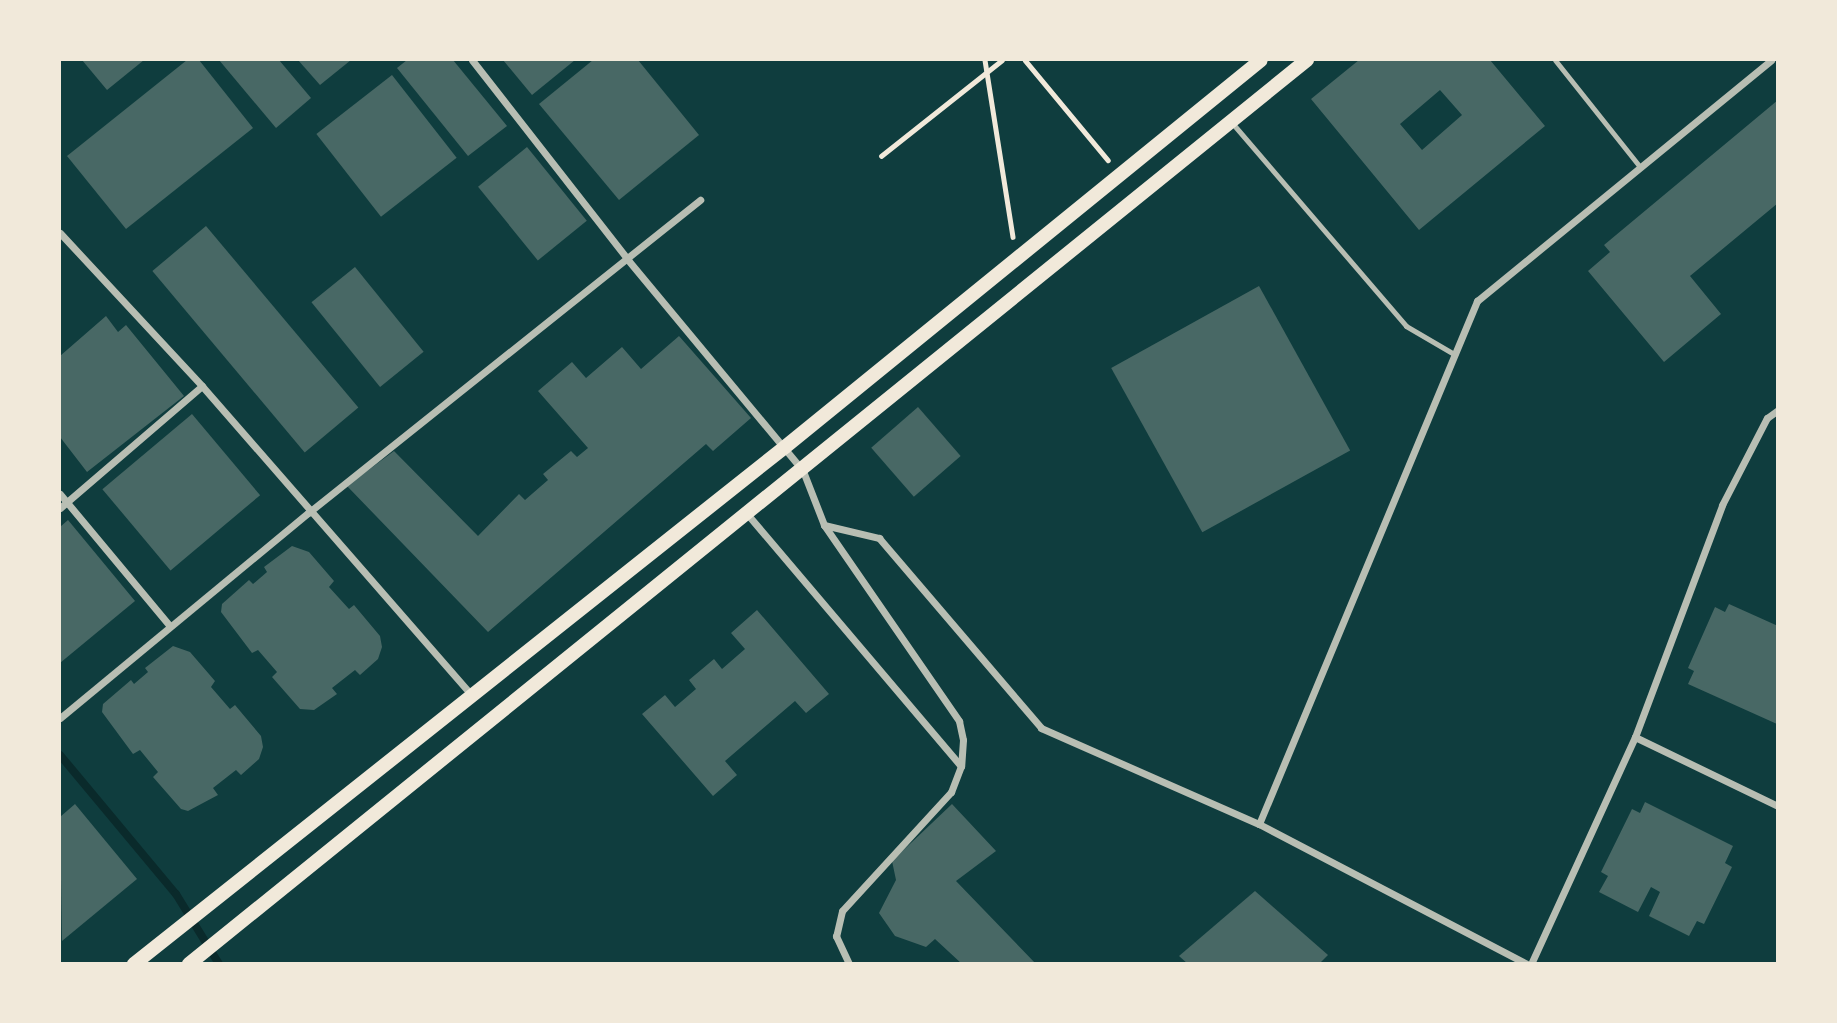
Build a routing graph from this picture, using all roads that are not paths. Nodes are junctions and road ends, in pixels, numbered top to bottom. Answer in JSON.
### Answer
{"nodes":[{"id":1,"x":472,"y":60,"type":"edge"},
{"id":2,"x":1261,"y":60,"type":"edge"},
{"id":3,"x":1307,"y":60,"type":"edge"},
{"id":4,"x":1555,"y":60,"type":"edge"},
{"id":5,"x":1771,"y":60,"type":"edge"},
{"id":6,"x":1231,"y":122,"type":"junction"},
{"id":7,"x":1640,"y":167,"type":"junction"},
{"id":8,"x":700,"y":200,"type":"dead end"},
{"id":9,"x":60,"y":233,"type":"edge"},
{"id":10,"x":628,"y":260,"type":"junction"},
{"id":11,"x":1454,"y":354,"type":"junction"},
{"id":12,"x":202,"y":387,"type":"junction"},
{"id":13,"x":1777,"y":410,"type":"edge"},
{"id":14,"x":785,"y":447,"type":"junction"},
{"id":15,"x":803,"y":471,"type":"junction"},
{"id":16,"x":60,"y":494,"type":"edge"},
{"id":17,"x":67,"y":502,"type":"junction"},
{"id":18,"x":60,"y":508,"type":"edge"},
{"id":19,"x":308,"y":513,"type":"junction"},
{"id":20,"x":748,"y":515,"type":"junction"},
{"id":21,"x":824,"y":525,"type":"junction"},
{"id":22,"x":170,"y":626,"type":"junction"},
{"id":23,"x":473,"y":696,"type":"junction"},
{"id":24,"x":60,"y":718,"type":"edge"},
{"id":25,"x":1635,"y":737,"type":"junction"},
{"id":26,"x":961,"y":766,"type":"junction"},
{"id":27,"x":1777,"y":806,"type":"edge"},
{"id":28,"x":1259,"y":824,"type":"junction"},
{"id":29,"x":134,"y":964,"type":"edge"},
{"id":30,"x":189,"y":964,"type":"edge"},
{"id":31,"x":849,"y":964,"type":"edge"},
{"id":32,"x":1529,"y":964,"type":"edge"}],
"edges":[{"from":1,"to":10,"type":"street"},
{"from":2,"to":14,"type":"main road"},
{"from":3,"to":6,"type":"main road"},
{"from":4,"to":7,"type":"lane"},
{"from":5,"to":7,"type":"street"},
{"from":6,"to":11,"type":"lane"},
{"from":6,"to":15,"type":"main road"},
{"from":7,"to":11,"type":"street"},
{"from":8,"to":10,"type":"street"},
{"from":9,"to":12,"type":"street"},
{"from":10,"to":14,"type":"street"},
{"from":10,"to":19,"type":"street"},
{"from":11,"to":28,"type":"street"},
{"from":12,"to":17,"type":"street"},
{"from":12,"to":19,"type":"street"},
{"from":13,"to":25,"type":"street"},
{"from":14,"to":15,"type":"street"},
{"from":14,"to":23,"type":"main road"},
{"from":15,"to":20,"type":"main road"},
{"from":15,"to":21,"type":"street"},
{"from":16,"to":17,"type":"street"},
{"from":17,"to":18,"type":"street"},
{"from":17,"to":22,"type":"street"},
{"from":19,"to":22,"type":"street"},
{"from":19,"to":23,"type":"street"},
{"from":20,"to":26,"type":"street"},
{"from":20,"to":30,"type":"main road"},
{"from":21,"to":26,"type":"street"},
{"from":21,"to":28,"type":"street"},
{"from":22,"to":24,"type":"street"},
{"from":23,"to":29,"type":"main road"},
{"from":25,"to":27,"type":"street"},
{"from":25,"to":32,"type":"street"},
{"from":26,"to":31,"type":"street"},
{"from":28,"to":32,"type":"street"}]}
